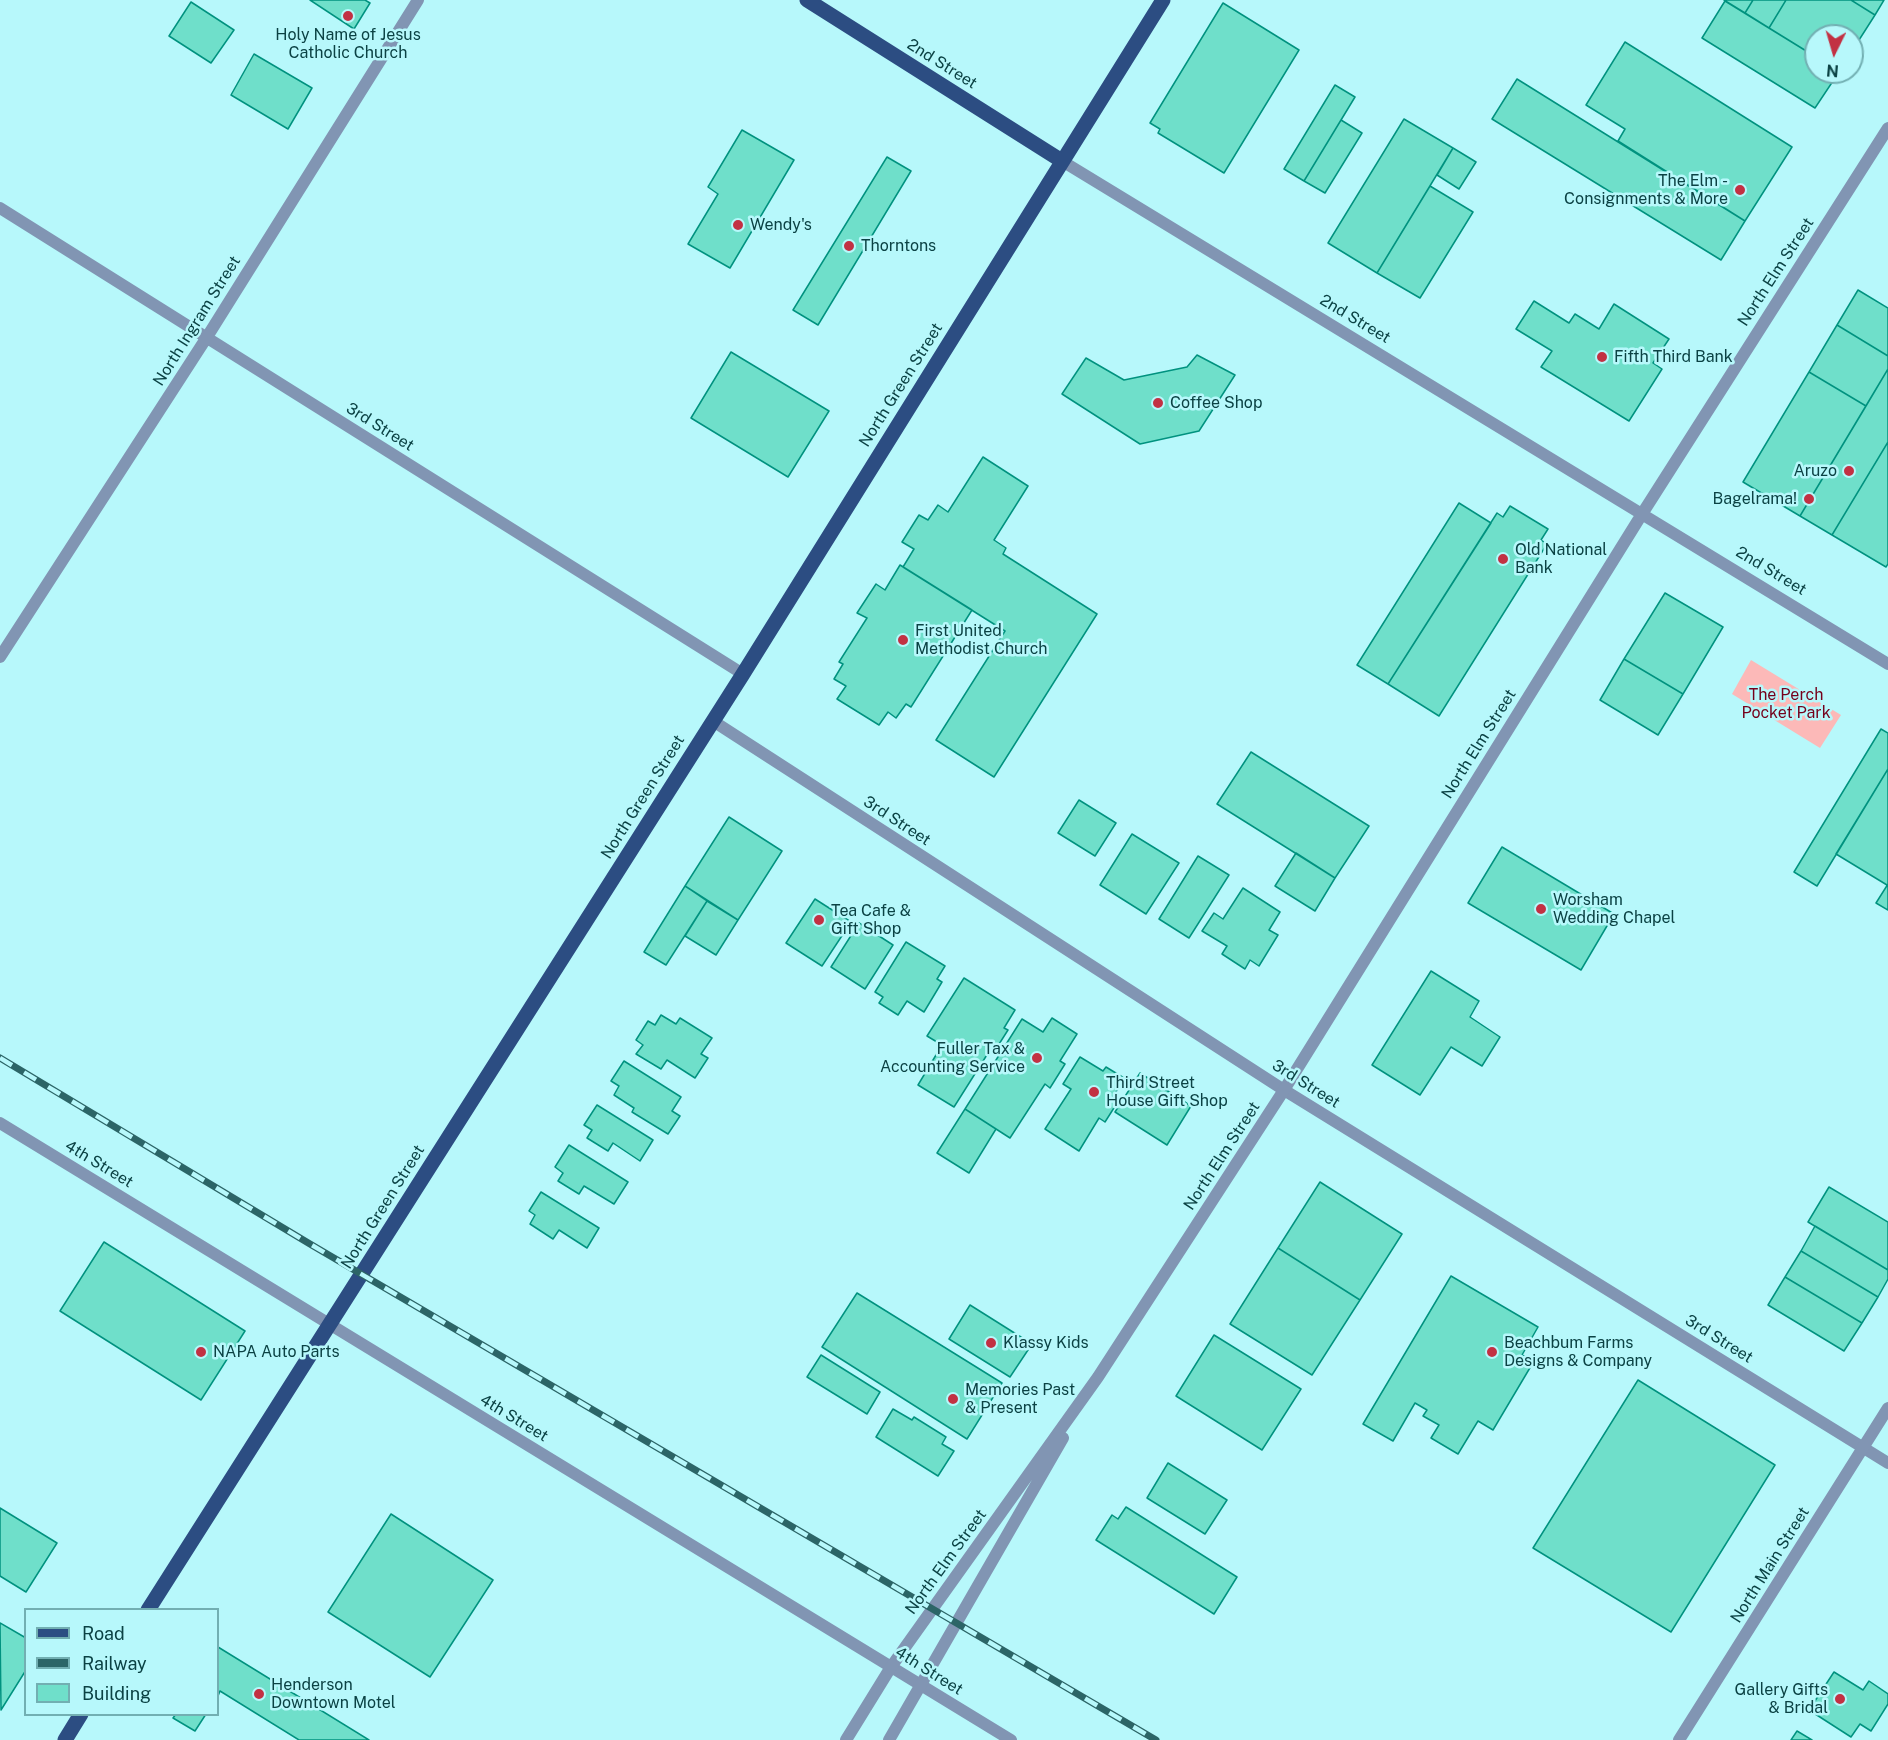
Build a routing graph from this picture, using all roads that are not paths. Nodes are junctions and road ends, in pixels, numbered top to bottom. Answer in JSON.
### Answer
{"nodes":[{"id":1,"x":418,"y":0,"type":"edge"},
{"id":2,"x":807,"y":0,"type":"edge"},
{"id":3,"x":1163,"y":0,"type":"edge"},
{"id":4,"x":1888,"y":128,"type":"edge"},
{"id":5,"x":1062,"y":161,"type":"junction"},
{"id":6,"x":0,"y":208,"type":"edge"},
{"id":7,"x":207,"y":337,"type":"junction"},
{"id":8,"x":1642,"y":514,"type":"junction"},
{"id":9,"x":0,"y":657,"type":"edge"},
{"id":10,"x":1888,"y":664,"type":"edge"},
{"id":11,"x":743,"y":674,"type":"junction"},
{"id":12,"x":713,"y":721,"type":"junction"},
{"id":13,"x":1284,"y":1090,"type":"junction"},
{"id":14,"x":0,"y":1123,"type":"edge"},
{"id":15,"x":329,"y":1324,"type":"junction"},
{"id":16,"x":1098,"y":1377,"type":"junction"},
{"id":17,"x":1888,"y":1408,"type":"edge"},
{"id":18,"x":1863,"y":1448,"type":"junction"},
{"id":19,"x":1888,"y":1463,"type":"edge"},
{"id":20,"x":149,"y":1608,"type":"edge"},
{"id":21,"x":891,"y":1667,"type":"junction"},
{"id":22,"x":922,"y":1687,"type":"junction"},
{"id":23,"x":80,"y":1716,"type":"edge"},
{"id":24,"x":65,"y":1740,"type":"edge"},
{"id":25,"x":846,"y":1740,"type":"edge"},
{"id":26,"x":889,"y":1740,"type":"edge"},
{"id":27,"x":1011,"y":1740,"type":"edge"},
{"id":28,"x":1679,"y":1740,"type":"edge"}],
"edges":[{"from":1,"to":7,"type":"street","name":"North Ingram Street"},
{"from":2,"to":5,"type":"main road","name":"2nd Street"},
{"from":3,"to":5,"type":"main road","name":"North Green Street"},
{"from":4,"to":8,"type":"street","name":"North Elm Street"},
{"from":5,"to":8,"type":"street","name":"2nd Street"},
{"from":5,"to":11,"type":"main road","name":"North Green Street"},
{"from":6,"to":7,"type":"street","name":"3rd Street"},
{"from":7,"to":9,"type":"street","name":"North Ingram Street"},
{"from":7,"to":11,"type":"street","name":"3rd Street"},
{"from":8,"to":10,"type":"street","name":"2nd Street"},
{"from":8,"to":13,"type":"street","name":"North Elm Street"},
{"from":11,"to":12,"type":"main road","name":"North Green Street"},
{"from":12,"to":13,"type":"street","name":"3rd Street"},
{"from":12,"to":15,"type":"main road","name":"North Green Street"},
{"from":13,"to":16,"type":"street","name":"North Elm Street"},
{"from":13,"to":18,"type":"street","name":"3rd Street"},
{"from":14,"to":15,"type":"street","name":"4th Street"},
{"from":15,"to":20,"type":"main road","name":"North Green Street"},
{"from":15,"to":21,"type":"street","name":"4th Street"},
{"from":16,"to":21,"type":"street","name":"North Elm Street"},
{"from":16,"to":22,"type":"street","name":"North Elm Street"},
{"from":17,"to":18,"type":"street","name":"North Main Street"},
{"from":18,"to":19,"type":"street","name":"3rd Street"},
{"from":18,"to":28,"type":"street","name":"North Main Street"},
{"from":21,"to":22,"type":"street","name":"4th Street"},
{"from":21,"to":25,"type":"street","name":"North Elm Street"},
{"from":22,"to":26,"type":"street","name":"North Elm Street"},
{"from":22,"to":27,"type":"street","name":"4th Street"},
{"from":23,"to":24,"type":"main road"}]}
